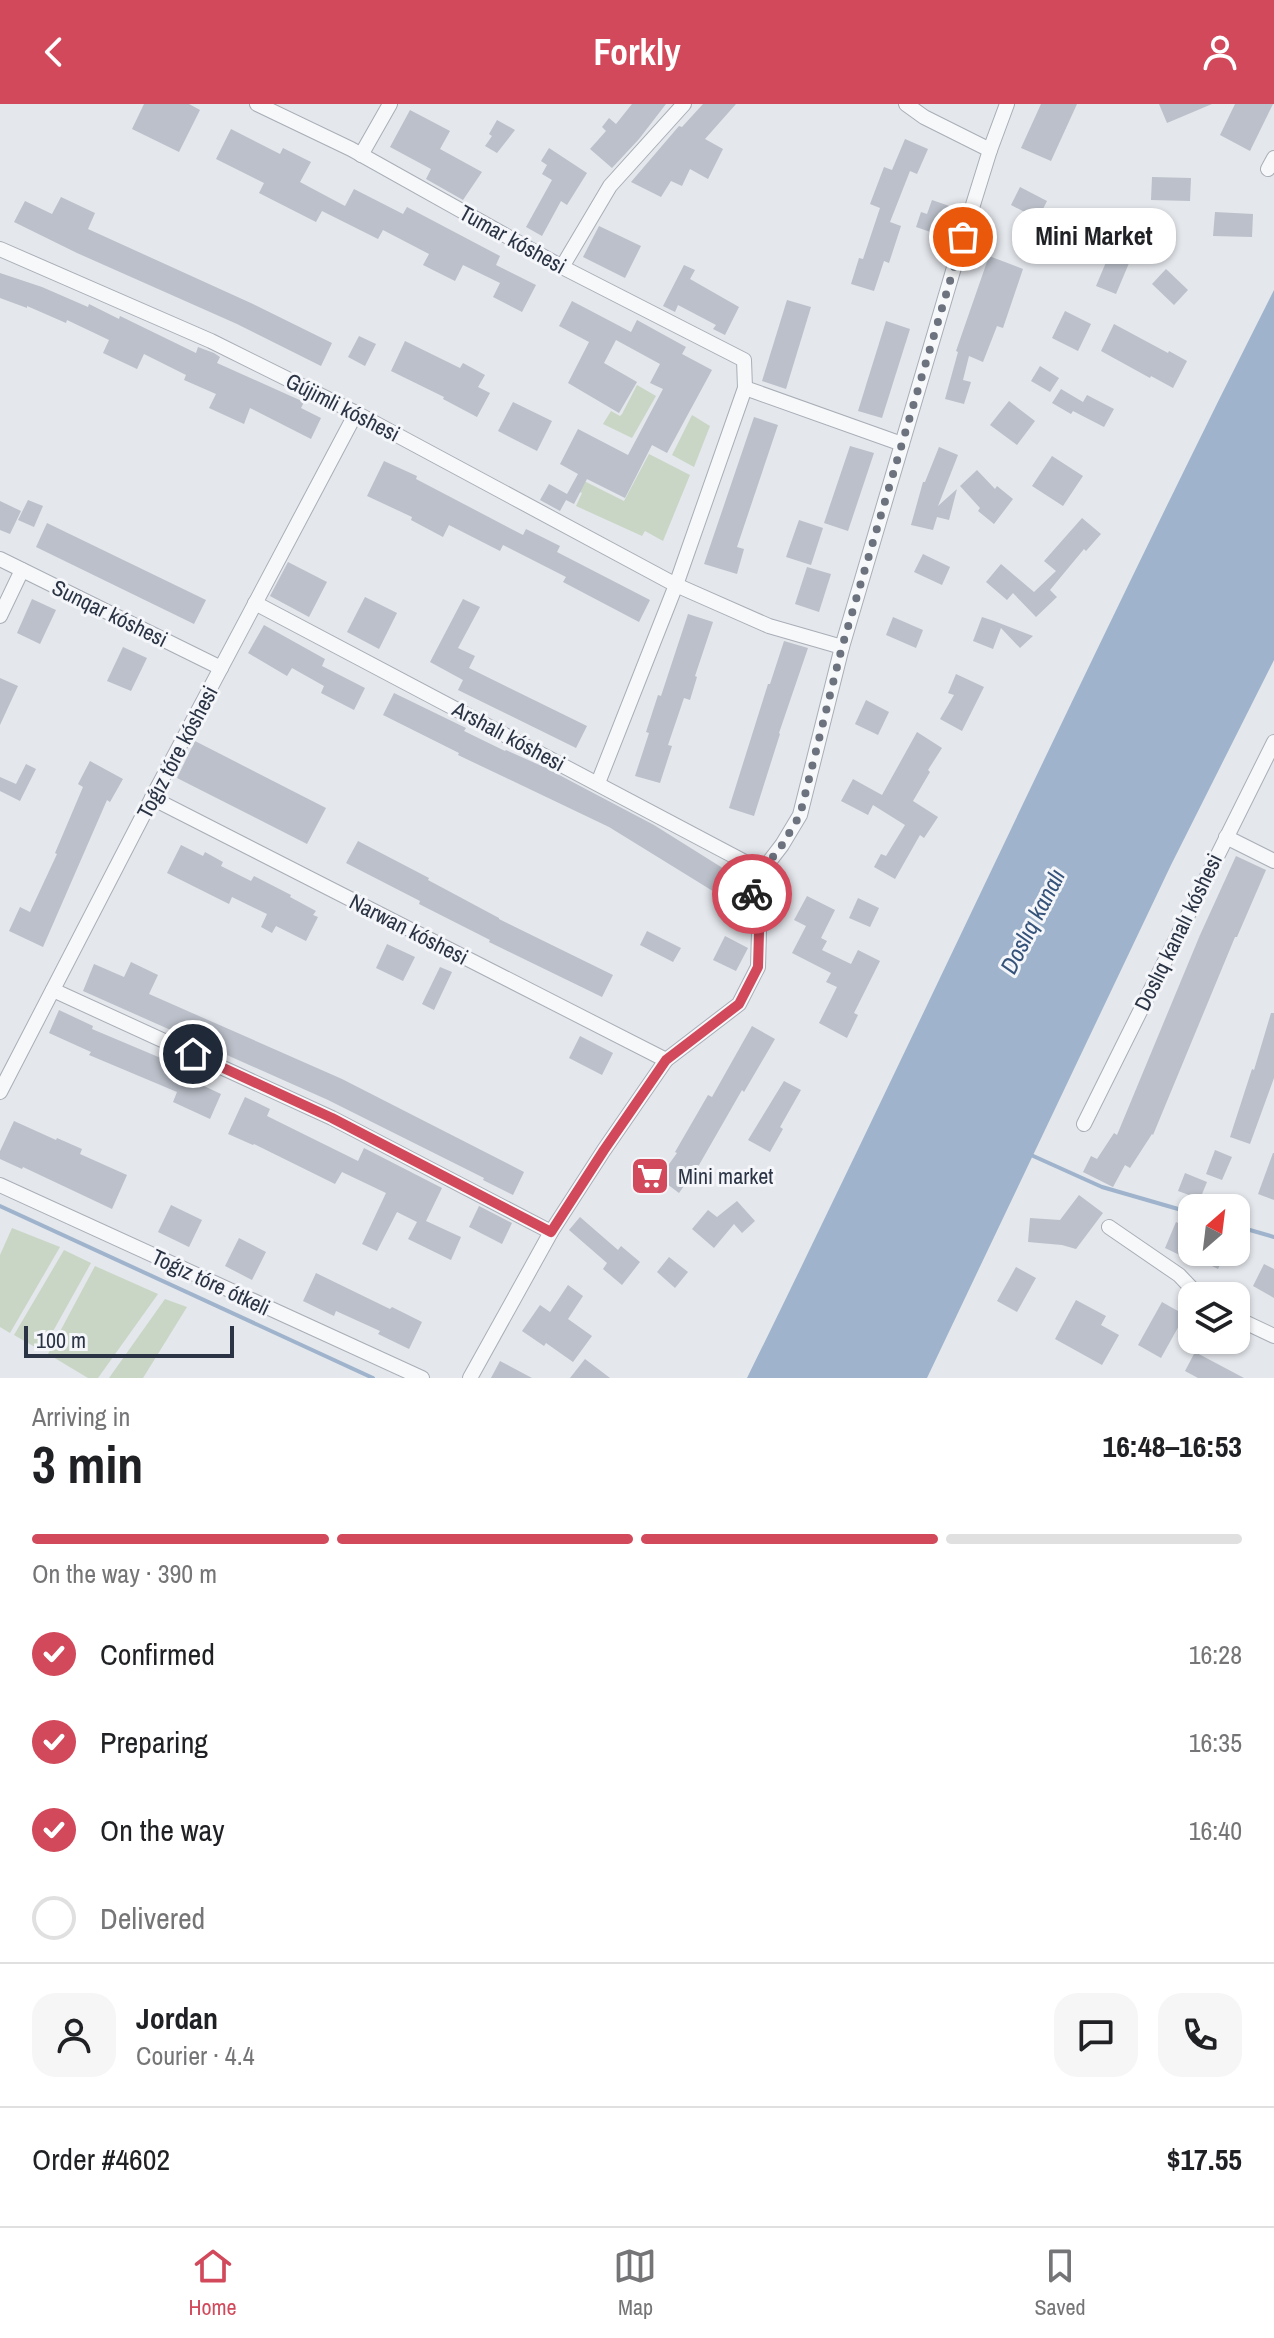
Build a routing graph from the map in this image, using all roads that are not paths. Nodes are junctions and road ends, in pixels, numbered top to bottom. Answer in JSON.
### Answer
{"nodes":[{"id":1,"x":257,"y":104,"type":"edge"},
{"id":2,"x":390,"y":104,"type":"edge"},
{"id":3,"x":684,"y":104,"type":"edge"},
{"id":4,"x":906,"y":104,"type":"edge"},
{"id":5,"x":1007,"y":104,"type":"edge"},
{"id":6,"x":990,"y":150,"type":"junction"},
{"id":7,"x":361,"y":155,"type":"junction"},
{"id":8,"x":0,"y":249,"type":"edge"},
{"id":9,"x":562,"y":267,"type":"junction"},
{"id":10,"x":745,"y":388,"type":"junction"},
{"id":11,"x":356,"y":413,"type":"junction"},
{"id":12,"x":902,"y":444,"type":"junction"},
{"id":13,"x":0,"y":559,"type":"edge"},
{"id":14,"x":22,"y":570,"type":"junction"},
{"id":15,"x":676,"y":585,"type":"junction"},
{"id":16,"x":255,"y":603,"type":"junction"},
{"id":17,"x":0,"y":616,"type":"edge"},
{"id":18,"x":842,"y":647,"type":"junction"},
{"id":19,"x":221,"y":668,"type":"junction"},
{"id":20,"x":1274,"y":742,"type":"edge"},
{"id":21,"x":598,"y":783,"type":"junction"},
{"id":22,"x":152,"y":798,"type":"junction"},
{"id":23,"x":1226,"y":837,"type":"junction"},
{"id":24,"x":1274,"y":861,"type":"edge"},
{"id":25,"x":762,"y":871,"type":"junction"},
{"id":26,"x":53,"y":990,"type":"junction"},
{"id":27,"x":666,"y":1060,"type":"junction"},
{"id":28,"x":0,"y":1092,"type":"edge"},
{"id":29,"x":1084,"y":1124,"type":"dead end"},
{"id":30,"x":0,"y":1185,"type":"edge"},
{"id":31,"x":1109,"y":1227,"type":"dead end"},
{"id":32,"x":551,"y":1232,"type":"junction"},
{"id":33,"x":1186,"y":1282,"type":"edge"},
{"id":34,"x":1250,"y":1325,"type":"edge"},
{"id":35,"x":1274,"y":1336,"type":"edge"},
{"id":36,"x":422,"y":1378,"type":"edge"},
{"id":37,"x":470,"y":1378,"type":"edge"}],
"edges":[{"from":1,"to":7,"type":"street","name":"Tumar kóshesi"},
{"from":2,"to":7,"type":"street"},
{"from":3,"to":9,"type":"street"},
{"from":4,"to":6,"type":"street"},
{"from":5,"to":6,"type":"street"},
{"from":6,"to":12,"type":"street"},
{"from":7,"to":9,"type":"street","name":"Tumar kóshesi"},
{"from":8,"to":11,"type":"street","name":"Gújimli kóshesi"},
{"from":9,"to":10,"type":"street","name":"Tumar kóshesi"},
{"from":10,"to":12,"type":"street"},
{"from":10,"to":15,"type":"street"},
{"from":11,"to":15,"type":"street","name":"Gújimli kóshesi"},
{"from":11,"to":16,"type":"street","name":"Toǵız tóre kóshesi"},
{"from":12,"to":18,"type":"street"},
{"from":13,"to":14,"type":"street","name":"Sunqar kóshesi"},
{"from":14,"to":17,"type":"street"},
{"from":14,"to":19,"type":"street","name":"Sunqar kóshesi"},
{"from":15,"to":18,"type":"street","name":"Gújimli kóshesi"},
{"from":15,"to":21,"type":"street"},
{"from":16,"to":19,"type":"street","name":"Toǵız tóre kóshesi"},
{"from":16,"to":21,"type":"street","name":"Arshalı kóshesi"},
{"from":18,"to":25,"type":"street"},
{"from":19,"to":22,"type":"street","name":"Toǵız tóre kóshesi"},
{"from":20,"to":23,"type":"street","name":"Doslıq kanalı kóshesi"},
{"from":21,"to":25,"type":"street","name":"Arshalı kóshesi"},
{"from":22,"to":26,"type":"street","name":"Toǵız tóre kóshesi"},
{"from":22,"to":27,"type":"street","name":"Narwan kóshesi"},
{"from":23,"to":24,"type":"street"},
{"from":23,"to":29,"type":"street","name":"Doslıq kanalı kóshesi"},
{"from":25,"to":27,"type":"street"},
{"from":26,"to":28,"type":"street","name":"Toǵız tóre kóshesi"},
{"from":26,"to":32,"type":"street"},
{"from":27,"to":32,"type":"street"},
{"from":30,"to":36,"type":"street","name":"Toǵız tóre ótkeli"},
{"from":31,"to":33,"type":"street"},
{"from":32,"to":37,"type":"street"},
{"from":34,"to":35,"type":"street"}]}
